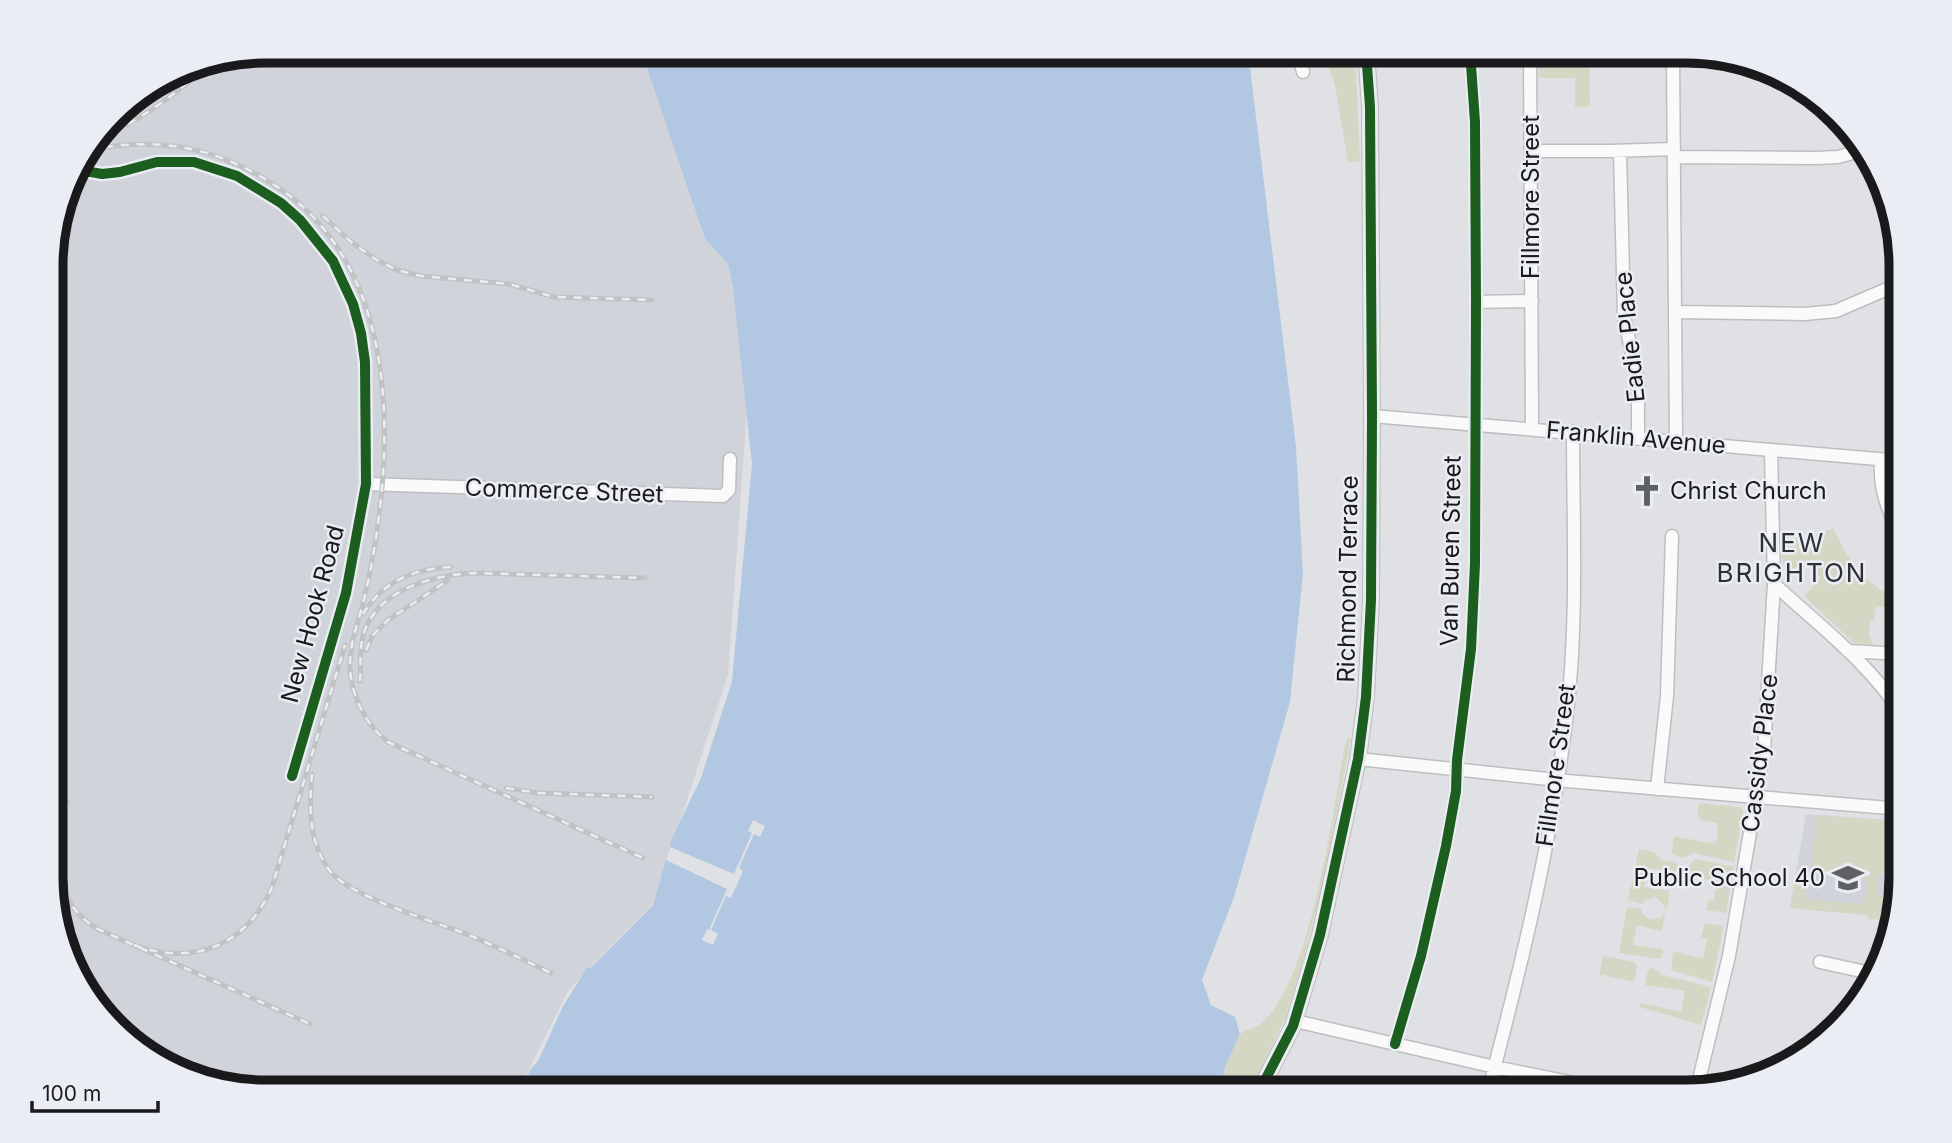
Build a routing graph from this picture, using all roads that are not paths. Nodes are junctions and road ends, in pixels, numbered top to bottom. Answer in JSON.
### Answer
{"nodes":[{"id":1,"x":1301,"y":63,"type":"edge"},
{"id":2,"x":1367,"y":63,"type":"edge"},
{"id":3,"x":1471,"y":63,"type":"edge"},
{"id":4,"x":1530,"y":63,"type":"edge"},
{"id":5,"x":1671,"y":63,"type":"edge"},
{"id":6,"x":1303,"y":72,"type":"dead end"},
{"id":7,"x":1531,"y":151,"type":"junction"},
{"id":8,"x":1620,"y":151,"type":"junction"},
{"id":9,"x":1674,"y":153,"type":"junction"},
{"id":10,"x":1854,"y":153,"type":"edge"},
{"id":11,"x":87,"y":171,"type":"edge"},
{"id":12,"x":1889,"y":288,"type":"edge"},
{"id":13,"x":1532,"y":301,"type":"junction"},
{"id":14,"x":1476,"y":302,"type":"junction"},
{"id":15,"x":1677,"y":312,"type":"junction"},
{"id":16,"x":1372,"y":415,"type":"junction"},
{"id":17,"x":1476,"y":424,"type":"junction"},
{"id":18,"x":1532,"y":428,"type":"junction"},
{"id":19,"x":1573,"y":432,"type":"junction"},
{"id":20,"x":1638,"y":438,"type":"junction"},
{"id":21,"x":1676,"y":442,"type":"junction"},
{"id":22,"x":1771,"y":450,"type":"junction"},
{"id":23,"x":730,"y":459,"type":"dead end"},
{"id":24,"x":1881,"y":460,"type":"junction"},
{"id":25,"x":1889,"y":460,"type":"edge"},
{"id":26,"x":366,"y":484,"type":"junction"},
{"id":27,"x":1889,"y":513,"type":"edge"},
{"id":28,"x":1672,"y":536,"type":"dead end"},
{"id":29,"x":1774,"y":584,"type":"junction"},
{"id":30,"x":1848,"y":651,"type":"junction"},
{"id":31,"x":1889,"y":653,"type":"edge"},
{"id":32,"x":1889,"y":696,"type":"edge"},
{"id":33,"x":1358,"y":759,"type":"junction"},
{"id":34,"x":1457,"y":770,"type":"junction"},
{"id":35,"x":292,"y":776,"type":"dead end"},
{"id":36,"x":1557,"y":780,"type":"junction"},
{"id":37,"x":1657,"y":789,"type":"junction"},
{"id":38,"x":1757,"y":797,"type":"junction"},
{"id":39,"x":1889,"y":808,"type":"edge"},
{"id":40,"x":1820,"y":962,"type":"dead end"},
{"id":41,"x":1865,"y":972,"type":"edge"},
{"id":42,"x":1295,"y":1021,"type":"junction"},
{"id":43,"x":1395,"y":1044,"type":"junction"},
{"id":44,"x":1495,"y":1066,"type":"junction"},
{"id":45,"x":1265,"y":1080,"type":"edge"},
{"id":46,"x":1491,"y":1080,"type":"edge"},
{"id":47,"x":1561,"y":1080,"type":"edge"},
{"id":48,"x":1699,"y":1080,"type":"edge"}],
"edges":[{"from":1,"to":6,"type":"street"},
{"from":2,"to":16,"type":"main road","name":"Richmond Terrace"},
{"from":3,"to":14,"type":"street","name":"Van Buren Street"},
{"from":4,"to":7,"type":"street","name":"Fillmore Street"},
{"from":5,"to":9,"type":"street"},
{"from":7,"to":8,"type":"street"},
{"from":7,"to":13,"type":"street","name":"Fillmore Street"},
{"from":8,"to":9,"type":"street"},
{"from":8,"to":20,"type":"street","name":"Eadie Place"},
{"from":9,"to":10,"type":"street"},
{"from":9,"to":15,"type":"street"},
{"from":11,"to":26,"type":"street","name":"New Hook Road"},
{"from":12,"to":15,"type":"street"},
{"from":13,"to":14,"type":"street"},
{"from":13,"to":18,"type":"street","name":"Fillmore Street"},
{"from":14,"to":17,"type":"street","name":"Van Buren Street"},
{"from":15,"to":21,"type":"street"},
{"from":16,"to":17,"type":"street","name":"Franklin Avenue"},
{"from":16,"to":33,"type":"main road","name":"Richmond Terrace"},
{"from":17,"to":18,"type":"street","name":"Franklin Avenue"},
{"from":17,"to":34,"type":"street","name":"Van Buren Street"},
{"from":18,"to":19,"type":"street","name":"Franklin Avenue"},
{"from":19,"to":20,"type":"street","name":"Franklin Avenue"},
{"from":19,"to":36,"type":"street","name":"Fillmore Street"},
{"from":20,"to":21,"type":"street","name":"Franklin Avenue"},
{"from":21,"to":22,"type":"street","name":"Franklin Avenue"},
{"from":22,"to":24,"type":"street","name":"Franklin Avenue"},
{"from":22,"to":29,"type":"street","name":"Cassidy Place"},
{"from":23,"to":26,"type":"street","name":"Commerce Street"},
{"from":24,"to":25,"type":"street","name":"Franklin Avenue"},
{"from":24,"to":27,"type":"street"},
{"from":26,"to":35,"type":"street","name":"New Hook Road"},
{"from":28,"to":37,"type":"street"},
{"from":29,"to":30,"type":"street"},
{"from":29,"to":38,"type":"street","name":"Cassidy Place"},
{"from":30,"to":31,"type":"street"},
{"from":30,"to":32,"type":"street"},
{"from":33,"to":34,"type":"street"},
{"from":33,"to":42,"type":"main road","name":"Richmond Terrace"},
{"from":34,"to":36,"type":"street"},
{"from":34,"to":43,"type":"street","name":"Van Buren Street"},
{"from":36,"to":37,"type":"street"},
{"from":36,"to":44,"type":"street","name":"Fillmore Street"},
{"from":37,"to":38,"type":"street"},
{"from":38,"to":39,"type":"street"},
{"from":38,"to":48,"type":"street","name":"Cassidy Place"},
{"from":40,"to":41,"type":"street"},
{"from":42,"to":43,"type":"street"},
{"from":42,"to":45,"type":"main road","name":"Richmond Terrace"},
{"from":43,"to":44,"type":"street"},
{"from":44,"to":46,"type":"street","name":"Fillmore Street"},
{"from":44,"to":47,"type":"street"}]}
